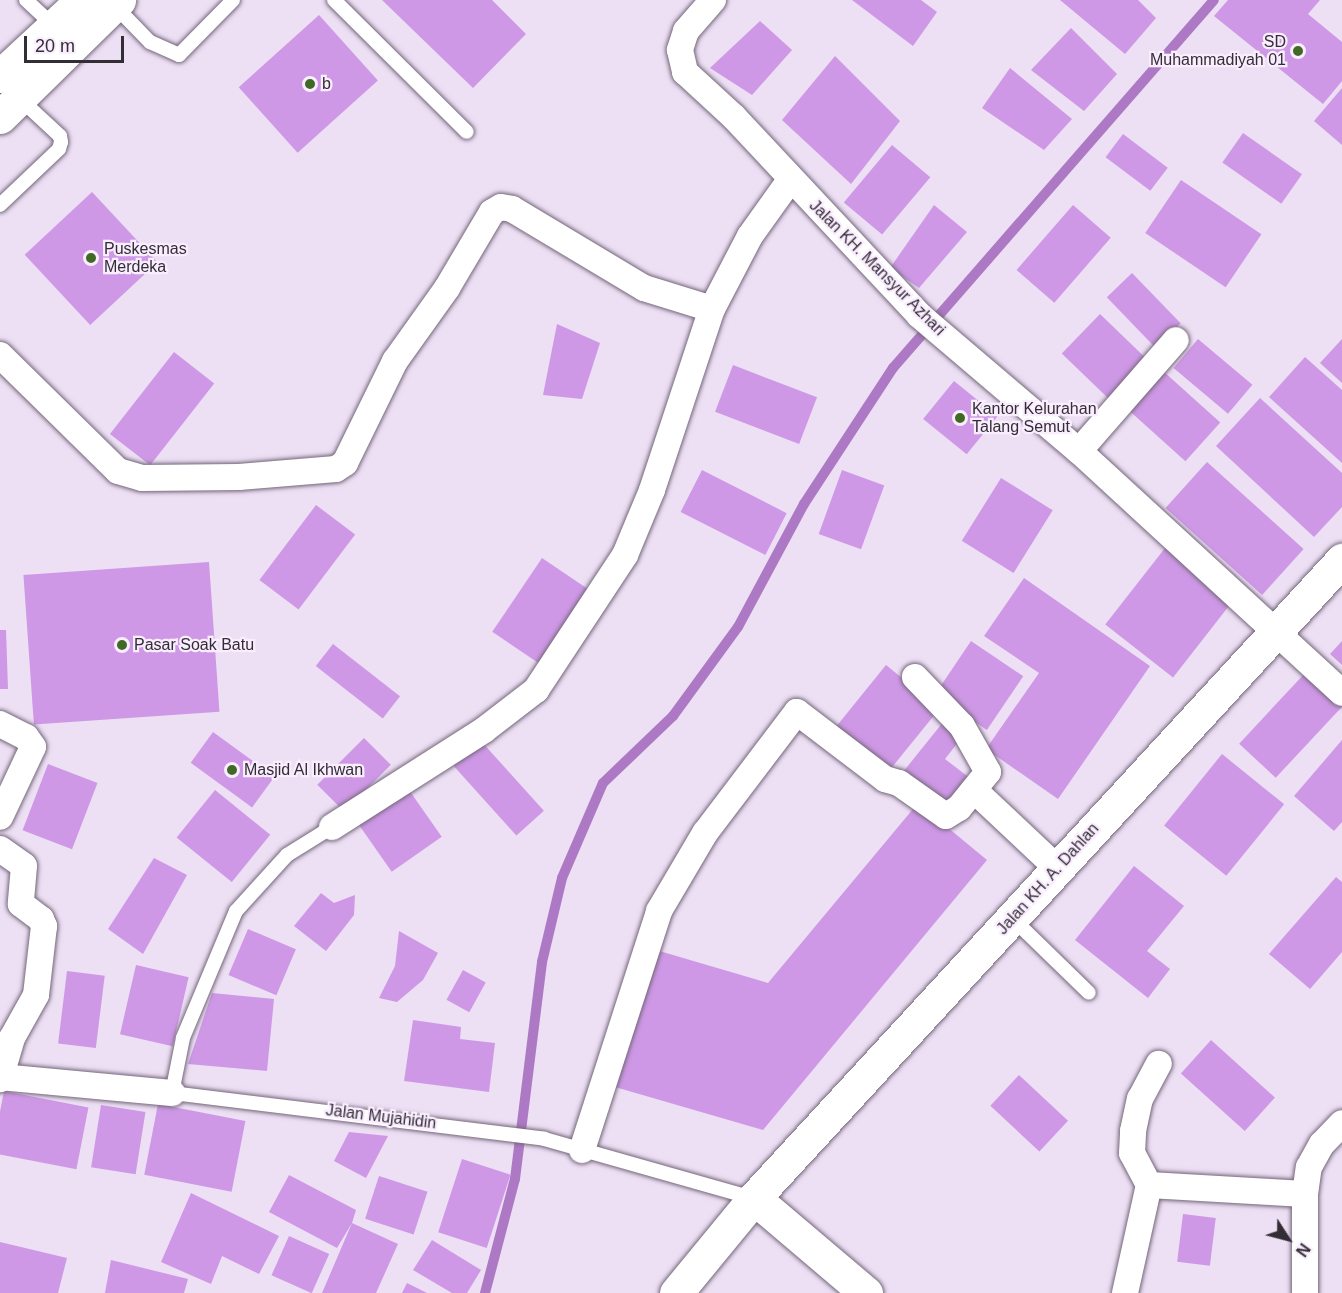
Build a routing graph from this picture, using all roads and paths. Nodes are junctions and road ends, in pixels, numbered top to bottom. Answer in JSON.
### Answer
{"nodes":[{"id":1,"x":26,"y":0,"type":"edge"},
{"id":2,"x":82,"y":0,"type":"edge"},
{"id":3,"x":233,"y":0,"type":"edge"},
{"id":4,"x":334,"y":0,"type":"edge"},
{"id":5,"x":713,"y":0,"type":"edge"},
{"id":6,"x":117,"y":2,"type":"edge"},
{"id":7,"x":54,"y":26,"type":"junction"},
{"id":8,"x":6,"y":97,"type":"edge"},
{"id":9,"x":467,"y":132,"type":"dead end"},
{"id":10,"x":790,"y":180,"type":"junction"},
{"id":11,"x":0,"y":205,"type":"edge"},
{"id":12,"x":712,"y":309,"type":"junction"},
{"id":13,"x":1176,"y":340,"type":"dead end"},
{"id":14,"x":0,"y":355,"type":"edge"},
{"id":15,"x":1079,"y":451,"type":"junction"},
{"id":16,"x":1342,"y":560,"type":"edge"},
{"id":17,"x":1274,"y":631,"type":"junction"},
{"id":18,"x":915,"y":677,"type":"dead end"},
{"id":19,"x":1342,"y":693,"type":"edge"},
{"id":20,"x":0,"y":724,"type":"edge"},
{"id":21,"x":974,"y":790,"type":"junction"},
{"id":22,"x":0,"y":817,"type":"edge"},
{"id":23,"x":332,"y":827,"type":"joint"},
{"id":24,"x":0,"y":849,"type":"edge"},
{"id":25,"x":1057,"y":868,"type":"junction"},
{"id":26,"x":1012,"y":918,"type":"junction"},
{"id":27,"x":1089,"y":993,"type":"dead end"},
{"id":28,"x":1159,"y":1064,"type":"dead end"},
{"id":29,"x":0,"y":1078,"type":"edge"},
{"id":30,"x":172,"y":1093,"type":"junction"},
{"id":31,"x":1342,"y":1123,"type":"edge"},
{"id":32,"x":582,"y":1149,"type":"junction"},
{"id":33,"x":1149,"y":1185,"type":"junction"},
{"id":34,"x":1305,"y":1194,"type":"junction"},
{"id":35,"x":754,"y":1198,"type":"junction"},
{"id":36,"x":676,"y":1293,"type":"edge"},
{"id":37,"x":866,"y":1293,"type":"edge"},
{"id":38,"x":1125,"y":1293,"type":"edge"},
{"id":39,"x":1305,"y":1293,"type":"edge"}],
"edges":[{"from":1,"to":7,"type":"lane"},
{"from":2,"to":7,"type":"street"},
{"from":3,"to":6,"type":"lane"},
{"from":4,"to":9,"type":"lane"},
{"from":5,"to":10,"type":"street","name":"Jalan KH. Mansyur Azhari"},
{"from":6,"to":8,"type":"street"},
{"from":7,"to":8,"type":"street"},
{"from":8,"to":11,"type":"lane"},
{"from":10,"to":12,"type":"street"},
{"from":10,"to":15,"type":"street","name":"Jalan KH. Mansyur Azhari"},
{"from":12,"to":14,"type":"street"},
{"from":12,"to":23,"type":"street"},
{"from":13,"to":15,"type":"street"},
{"from":15,"to":17,"type":"street","name":"Jalan KH. Mansyur Azhari"},
{"from":16,"to":17,"type":"street","name":"Jalan KH. A. Dahlan"},
{"from":17,"to":19,"type":"street","name":"Jalan KH. Mansyur Azhari"},
{"from":17,"to":25,"type":"street","name":"Jalan KH. A. Dahlan"},
{"from":18,"to":21,"type":"street"},
{"from":20,"to":22,"type":"street"},
{"from":21,"to":25,"type":"street"},
{"from":21,"to":32,"type":"street"},
{"from":23,"to":30,"type":"lane"},
{"from":24,"to":29,"type":"street"},
{"from":25,"to":26,"type":"street","name":"Jalan KH. A. Dahlan"},
{"from":26,"to":27,"type":"lane"},
{"from":26,"to":35,"type":"street","name":"Jalan KH. A. Dahlan"},
{"from":28,"to":33,"type":"street"},
{"from":29,"to":30,"type":"street","name":"Jalan Mujahidin"},
{"from":30,"to":32,"type":"lane","name":"Jalan Mujahidin"},
{"from":31,"to":34,"type":"street"},
{"from":32,"to":35,"type":"lane","name":"Jalan Mujahidin"},
{"from":33,"to":34,"type":"street"},
{"from":33,"to":38,"type":"street"},
{"from":34,"to":39,"type":"street"},
{"from":35,"to":36,"type":"street","name":"Jalan KH. A. Dahlan"},
{"from":35,"to":37,"type":"street"}]}
